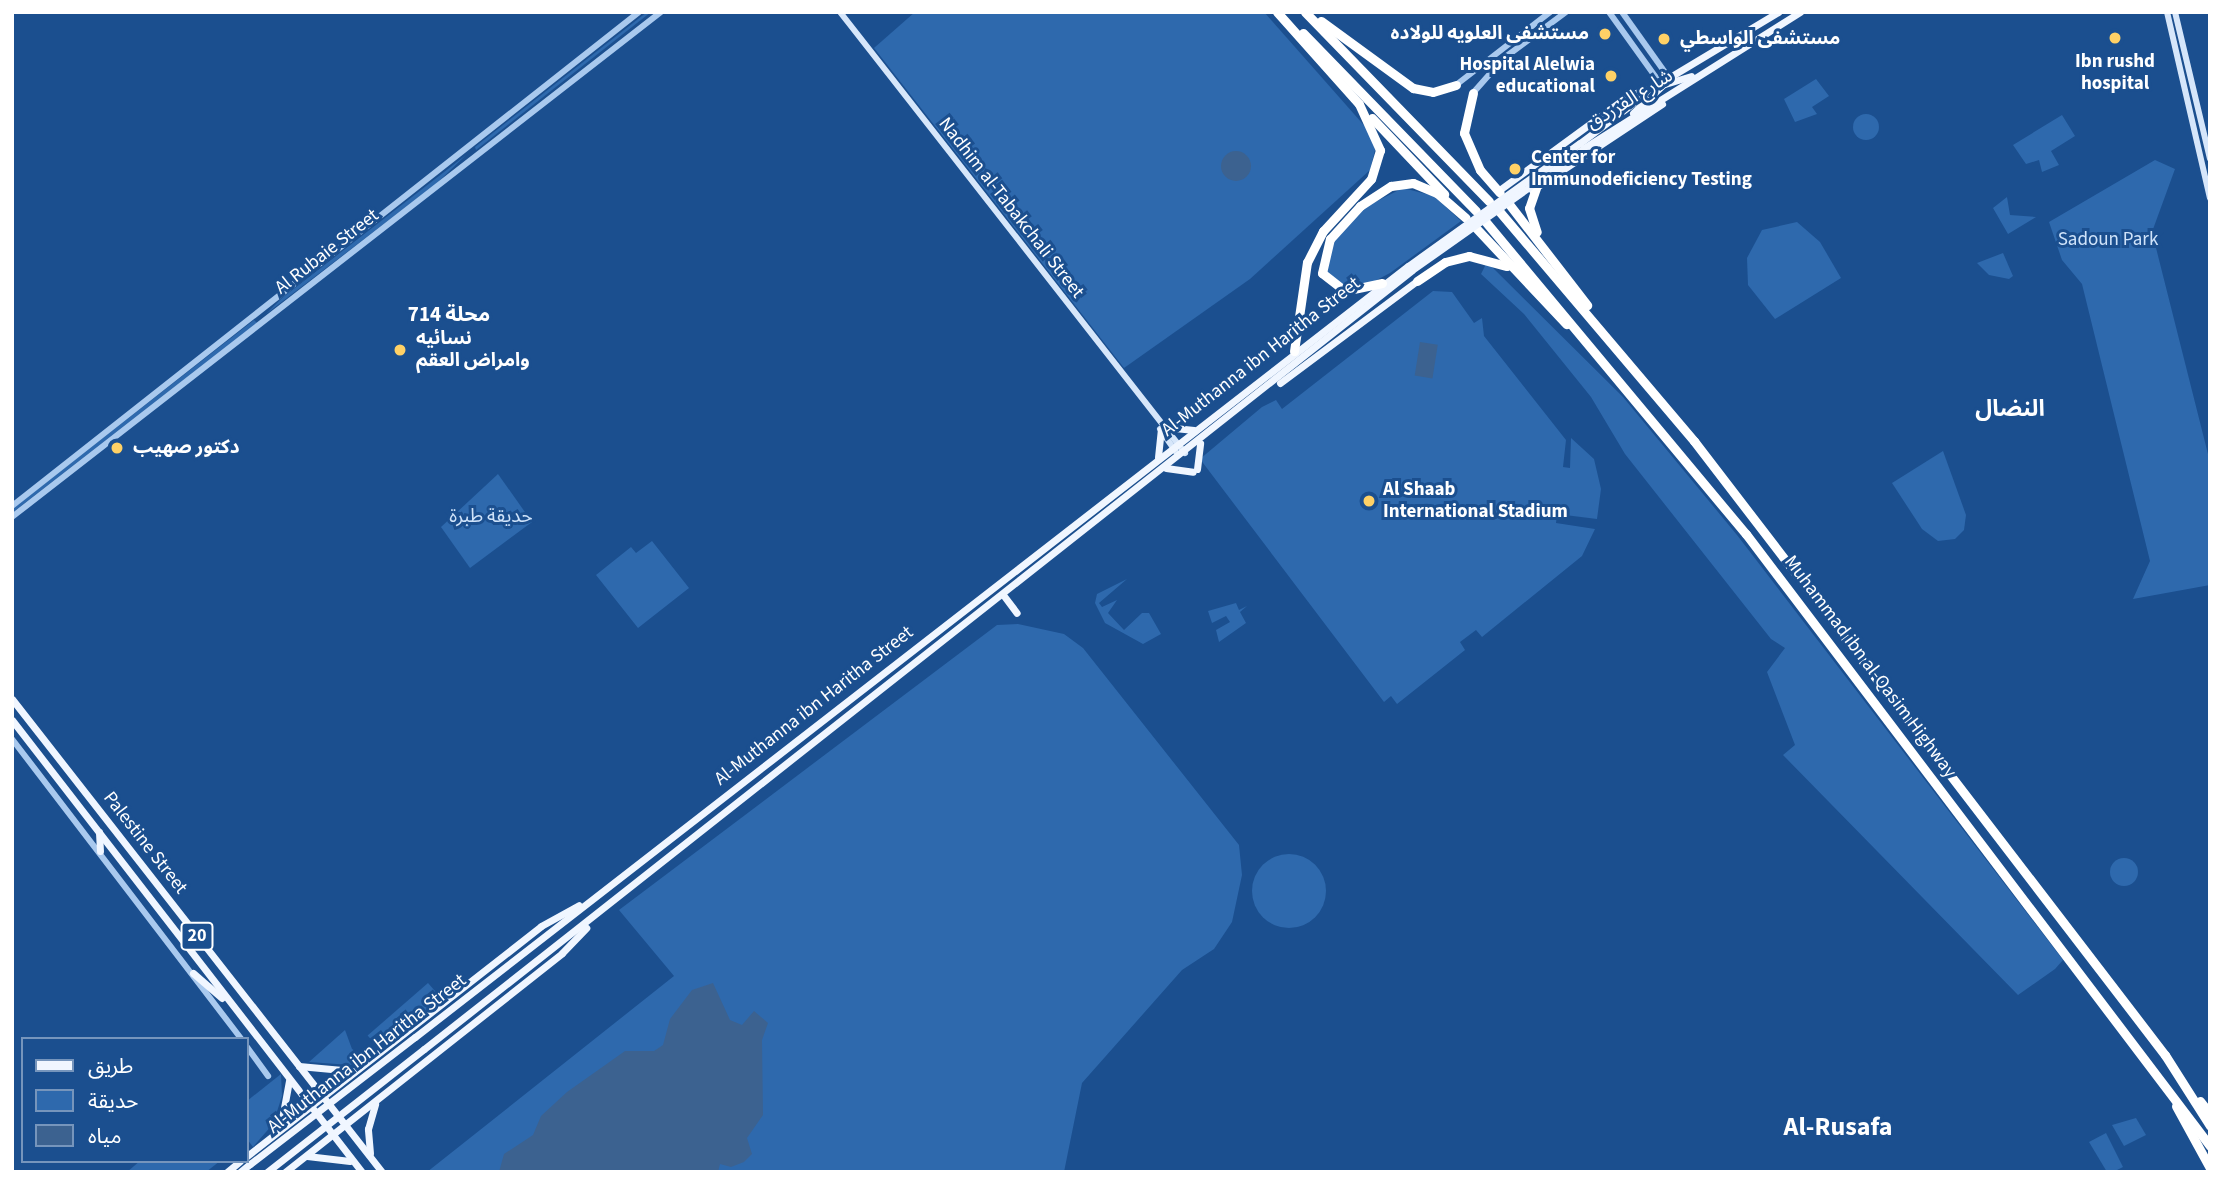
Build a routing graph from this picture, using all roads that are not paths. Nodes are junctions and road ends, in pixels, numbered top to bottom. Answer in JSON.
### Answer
{"nodes":[{"id":1,"x":639,"y":12,"type":"edge"},
{"id":2,"x":661,"y":12,"type":"edge"},
{"id":3,"x":839,"y":12,"type":"edge"},
{"id":4,"x":1280,"y":12,"type":"edge"},
{"id":5,"x":1307,"y":12,"type":"edge"},
{"id":6,"x":1550,"y":12,"type":"edge"},
{"id":7,"x":1566,"y":12,"type":"edge"},
{"id":8,"x":1609,"y":12,"type":"edge"},
{"id":9,"x":1622,"y":12,"type":"edge"},
{"id":10,"x":1778,"y":12,"type":"edge"},
{"id":11,"x":1790,"y":12,"type":"edge"},
{"id":12,"x":1800,"y":12,"type":"edge"},
{"id":13,"x":2167,"y":12,"type":"edge"},
{"id":14,"x":2175,"y":12,"type":"edge"},
{"id":15,"x":1773,"y":30,"type":"junction"},
{"id":16,"x":1704,"y":70,"type":"junction"},
{"id":17,"x":1665,"y":81,"type":"junction"},
{"id":18,"x":1455,"y":85,"type":"joint"},
{"id":19,"x":1473,"y":93,"type":"joint"},
{"id":20,"x":1668,"y":96,"type":"junction"},
{"id":21,"x":1359,"y":104,"type":"junction"},
{"id":22,"x":1582,"y":145,"type":"junction"},
{"id":23,"x":467,"y":150,"type":"junction"},
{"id":24,"x":473,"y":158,"type":"junction"},
{"id":25,"x":2210,"y":159,"type":"edge"},
{"id":26,"x":1513,"y":177,"type":"junction"},
{"id":27,"x":1510,"y":186,"type":"dead end"},
{"id":28,"x":1536,"y":188,"type":"junction"},
{"id":29,"x":1499,"y":192,"type":"joint"},
{"id":30,"x":1525,"y":193,"type":"dead end"},
{"id":31,"x":2210,"y":198,"type":"edge"},
{"id":32,"x":1489,"y":201,"type":"dead end"},
{"id":33,"x":1509,"y":204,"type":"dead end"},
{"id":34,"x":1476,"y":211,"type":"dead end"},
{"id":35,"x":1499,"y":211,"type":"dead end"},
{"id":36,"x":1485,"y":221,"type":"dead end"},
{"id":37,"x":1476,"y":228,"type":"dead end"},
{"id":38,"x":1550,"y":255,"type":"junction"},
{"id":39,"x":1410,"y":268,"type":"junction"},
{"id":40,"x":1511,"y":269,"type":"junction"},
{"id":41,"x":1417,"y":281,"type":"joint"},
{"id":42,"x":1382,"y":283,"type":"junction"},
{"id":43,"x":257,"y":313,"type":"junction"},
{"id":44,"x":264,"y":321,"type":"junction"},
{"id":45,"x":1294,"y":351,"type":"junction"},
{"id":46,"x":1628,"y":360,"type":"junction"},
{"id":47,"x":1614,"y":373,"type":"junction"},
{"id":48,"x":1258,"y":396,"type":"junction"},
{"id":49,"x":1163,"y":429,"type":"junction"},
{"id":50,"x":1195,"y":430,"type":"junction"},
{"id":51,"x":1202,"y":440,"type":"junction"},
{"id":52,"x":1175,"y":445,"type":"junction"},
{"id":53,"x":1183,"y":455,"type":"junction"},
{"id":54,"x":1157,"y":458,"type":"junction"},
{"id":55,"x":1165,"y":468,"type":"junction"},
{"id":56,"x":12,"y":506,"type":"edge"},
{"id":57,"x":12,"y":517,"type":"edge"},
{"id":58,"x":1004,"y":596,"type":"junction"},
{"id":59,"x":1017,"y":613,"type":"dead end"},
{"id":60,"x":12,"y":699,"type":"edge"},
{"id":61,"x":12,"y":720,"type":"edge"},
{"id":62,"x":12,"y":739,"type":"edge"},
{"id":63,"x":99,"y":832,"type":"junction"},
{"id":64,"x":100,"y":851,"type":"junction"},
{"id":65,"x":604,"y":890,"type":"junction"},
{"id":66,"x":604,"y":909,"type":"junction"},
{"id":67,"x":193,"y":973,"type":"junction"},
{"id":68,"x":231,"y":1004,"type":"junction"},
{"id":69,"x":240,"y":1037,"type":"edge"},
{"id":70,"x":248,"y":1048,"type":"edge"},
{"id":71,"x":2165,"y":1055,"type":"junction"},
{"id":72,"x":299,"y":1066,"type":"junction"},
{"id":73,"x":2155,"y":1067,"type":"junction"},
{"id":74,"x":353,"y":1071,"type":"junction"},
{"id":75,"x":268,"y":1076,"type":"dead end"},
{"id":76,"x":289,"y":1080,"type":"junction"},
{"id":77,"x":320,"y":1094,"type":"junction"},
{"id":78,"x":376,"y":1101,"type":"junction"},
{"id":79,"x":307,"y":1104,"type":"junction"},
{"id":80,"x":2210,"y":1114,"type":"edge"},
{"id":81,"x":346,"y":1126,"type":"junction"},
{"id":82,"x":2210,"y":1126,"type":"edge"},
{"id":83,"x":278,"y":1128,"type":"junction"},
{"id":84,"x":331,"y":1138,"type":"junction"},
{"id":85,"x":2210,"y":1146,"type":"edge"},
{"id":86,"x":306,"y":1156,"type":"junction"},
{"id":87,"x":371,"y":1157,"type":"junction"},
{"id":88,"x":248,"y":1160,"type":"edge"},
{"id":89,"x":2210,"y":1168,"type":"edge"},
{"id":90,"x":360,"y":1169,"type":"edge"},
{"id":91,"x":267,"y":1172,"type":"edge"},
{"id":92,"x":285,"y":1172,"type":"edge"},
{"id":93,"x":382,"y":1172,"type":"edge"}],
"edges":[{"from":1,"to":23,"type":"street","name":"Al Rubaie Street"},
{"from":2,"to":24,"type":"street","name":"Al Rubaie Street"},
{"from":3,"to":49,"type":"main road","name":"Nadhim al-Tabakchali Street"},
{"from":4,"to":21,"type":"highway"},
{"from":4,"to":34,"type":"highway"},
{"from":5,"to":18,"type":"highway"},
{"from":5,"to":32,"type":"highway"},
{"from":6,"to":18,"type":"street"},
{"from":7,"to":19,"type":"street"},
{"from":8,"to":17,"type":"street"},
{"from":9,"to":17,"type":"street"},
{"from":10,"to":17,"type":"main road","name":"شارع الفرزدق"},
{"from":11,"to":15,"type":"main road"},
{"from":12,"to":15,"type":"main road","name":"شارع الفرزدق"},
{"from":13,"to":31,"type":"main road"},
{"from":14,"to":25,"type":"main road"},
{"from":15,"to":16,"type":"main road","name":"شارع الفرزدق"},
{"from":16,"to":17,"type":"main road"},
{"from":16,"to":20,"type":"main road","name":"شارع الفرزدق"},
{"from":17,"to":22,"type":"main road","name":"شارع الفرزدق"},
{"from":17,"to":26,"type":"main road"},
{"from":19,"to":29,"type":"highway"},
{"from":20,"to":22,"type":"main road","name":"شارع الفرزدق"},
{"from":20,"to":28,"type":"main road"},
{"from":21,"to":42,"type":"highway"},
{"from":21,"to":45,"type":"highway"},
{"from":22,"to":39,"type":"main road","bridge":true},
{"from":23,"to":24,"type":"street"},
{"from":23,"to":43,"type":"street","name":"Al Rubaie Street"},
{"from":24,"to":44,"type":"street","name":"Al Rubaie Street"},
{"from":26,"to":27,"type":"main road"},
{"from":26,"to":29,"type":"main road"},
{"from":28,"to":30,"type":"main road"},
{"from":28,"to":38,"type":"highway"},
{"from":33,"to":38,"type":"highway"},
{"from":35,"to":46,"type":"highway","name":"Muhammad ibn al-Qasim Highway"},
{"from":36,"to":47,"type":"highway","name":"Muhammad ibn al-Qasim Highway"},
{"from":37,"to":40,"type":"highway"},
{"from":38,"to":46,"type":"highway"},
{"from":39,"to":42,"type":"main road","name":"Al-Muthanna ibn Haritha Street"},
{"from":39,"to":48,"type":"main road","name":"Al-Muthanna ibn Haritha Street"},
{"from":40,"to":41,"type":"highway"},
{"from":40,"to":47,"type":"highway"},
{"from":41,"to":48,"type":"main road"},
{"from":42,"to":45,"type":"main road","name":"Al-Muthanna ibn Haritha Street"},
{"from":43,"to":44,"type":"street"},
{"from":43,"to":56,"type":"street","name":"Al Rubaie Street"},
{"from":44,"to":57,"type":"street","name":"Al Rubaie Street"},
{"from":45,"to":50,"type":"main road","name":"Al-Muthanna ibn Haritha Street"},
{"from":46,"to":71,"type":"highway","name":"Muhammad ibn al-Qasim Highway"},
{"from":47,"to":73,"type":"highway","name":"Muhammad ibn al-Qasim Highway"},
{"from":48,"to":51,"type":"main road","name":"Al-Muthanna ibn Haritha Street"},
{"from":49,"to":50,"type":"main road"},
{"from":49,"to":52,"type":"main road","name":"Nadhim al-Tabakchali Street"},
{"from":49,"to":54,"type":"main road"},
{"from":50,"to":52,"type":"main road","name":"Al-Muthanna ibn Haritha Street"},
{"from":51,"to":53,"type":"main road","name":"Al-Muthanna ibn Haritha Street"},
{"from":51,"to":55,"type":"main road"},
{"from":52,"to":53,"type":"main road","name":"Nadhim al-Tabakchali Street"},
{"from":52,"to":54,"type":"main road","name":"Al-Muthanna ibn Haritha Street"},
{"from":53,"to":55,"type":"main road","name":"Al-Muthanna ibn Haritha Street"},
{"from":54,"to":65,"type":"main road","name":"Al-Muthanna ibn Haritha Street"},
{"from":55,"to":58,"type":"main road","name":"Al-Muthanna ibn Haritha Street"},
{"from":58,"to":59,"type":"main road"},
{"from":58,"to":66,"type":"main road","name":"Al-Muthanna ibn Haritha Street"},
{"from":60,"to":72,"type":"main road","name":"Palestine Street","number":"20"},
{"from":61,"to":63,"type":"main road","name":"Palestine Street","number":"20"},
{"from":62,"to":64,"type":"street"},
{"from":63,"to":64,"type":"main road"},
{"from":63,"to":68,"type":"main road","name":"Palestine Street","number":"20"},
{"from":64,"to":67,"type":"street"},
{"from":65,"to":74,"type":"main road"},
{"from":65,"to":88,"type":"main road","name":"Al-Muthanna ibn Haritha Street","bridge":true},
{"from":66,"to":78,"type":"main road"},
{"from":66,"to":91,"type":"main road","name":"Al-Muthanna ibn Haritha Street","bridge":true},
{"from":67,"to":68,"type":"main road"},
{"from":67,"to":69,"type":"street"},
{"from":68,"to":76,"type":"main road","name":"Palestine Street","number":"20"},
{"from":70,"to":75,"type":"street"},
{"from":71,"to":80,"type":"highway"},
{"from":71,"to":82,"type":"highway","name":"Muhammad ibn al-Qasim Highway"},
{"from":72,"to":74,"type":"main road"},
{"from":72,"to":77,"type":"main road","name":"Palestine Street","number":"20"},
{"from":73,"to":85,"type":"highway","name":"Muhammad ibn al-Qasim Highway"},
{"from":73,"to":89,"type":"highway"},
{"from":74,"to":77,"type":"main road"},
{"from":76,"to":79,"type":"main road","name":"Palestine Street","number":"20"},
{"from":76,"to":83,"type":"main road"},
{"from":77,"to":79,"type":"main road"},
{"from":77,"to":81,"type":"main road","name":"Palestine Street","number":"20"},
{"from":78,"to":81,"type":"main road"},
{"from":78,"to":87,"type":"main road"},
{"from":79,"to":83,"type":"main road"},
{"from":79,"to":84,"type":"main road","name":"Palestine Street","number":"20"},
{"from":81,"to":84,"type":"main road"},
{"from":81,"to":87,"type":"main road","name":"Palestine Street","number":"20"},
{"from":83,"to":88,"type":"main road"},
{"from":84,"to":86,"type":"main road"},
{"from":84,"to":90,"type":"main road","name":"Palestine Street","number":"20"},
{"from":86,"to":90,"type":"main road"},
{"from":86,"to":92,"type":"main road"},
{"from":87,"to":93,"type":"main road","name":"Palestine Street","number":"20"}]}
